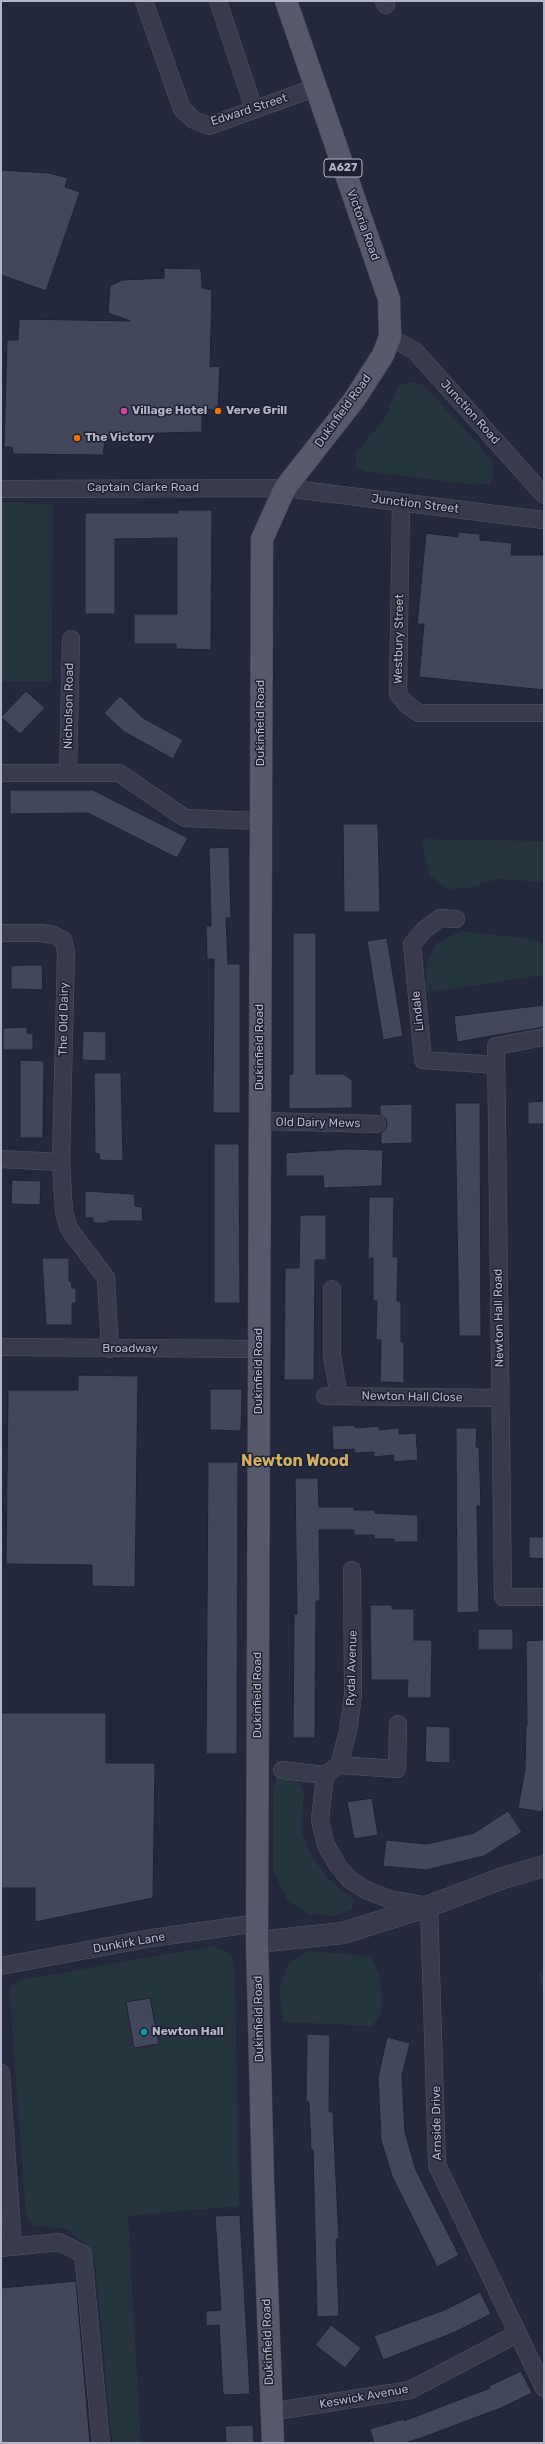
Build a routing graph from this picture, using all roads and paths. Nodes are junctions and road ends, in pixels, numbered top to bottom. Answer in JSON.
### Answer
{"nodes":[{"id":1,"x":144,"y":1,"type":"edge"},
{"id":2,"x":218,"y":1,"type":"edge"},
{"id":3,"x":286,"y":1,"type":"edge"},
{"id":4,"x":314,"y":88,"type":"junction"},
{"id":5,"x":254,"y":109,"type":"junction"},
{"id":6,"x":390,"y":337,"type":"junction"},
{"id":7,"x":1,"y":488,"type":"edge"},
{"id":8,"x":285,"y":488,"type":"junction"},
{"id":9,"x":544,"y":495,"type":"edge"},
{"id":10,"x":401,"y":502,"type":"junction"},
{"id":11,"x":544,"y":520,"type":"edge"},
{"id":12,"x":71,"y":639,"type":"dead end"},
{"id":13,"x":544,"y":713,"type":"edge"},
{"id":14,"x":1,"y":773,"type":"edge"},
{"id":15,"x":68,"y":773,"type":"junction"},
{"id":16,"x":261,"y":821,"type":"junction"},
{"id":17,"x":456,"y":920,"type":"dead end"},
{"id":18,"x":1,"y":933,"type":"edge"},
{"id":19,"x":544,"y":1037,"type":"edge"},
{"id":20,"x":496,"y":1066,"type":"junction"},
{"id":21,"x":260,"y":1121,"type":"junction"},
{"id":22,"x":377,"y":1124,"type":"dead end"},
{"id":23,"x":1,"y":1159,"type":"edge"},
{"id":24,"x":61,"y":1162,"type":"junction"},
{"id":25,"x":332,"y":1289,"type":"dead end"},
{"id":26,"x":1,"y":1347,"type":"edge"},
{"id":27,"x":110,"y":1349,"type":"junction"},
{"id":28,"x":259,"y":1349,"type":"junction"},
{"id":29,"x":500,"y":1398,"type":"junction"},
{"id":30,"x":352,"y":1570,"type":"dead end"},
{"id":31,"x":544,"y":1597,"type":"edge"},
{"id":32,"x":398,"y":1724,"type":"dead end"},
{"id":33,"x":282,"y":1770,"type":"dead end"},
{"id":34,"x":332,"y":1770,"type":"junction"},
{"id":35,"x":544,"y":1866,"type":"edge"},
{"id":36,"x":429,"y":1906,"type":"junction"},
{"id":37,"x":257,"y":1933,"type":"junction"},
{"id":38,"x":1,"y":1966,"type":"edge"},
{"id":39,"x":1,"y":2073,"type":"edge"},
{"id":40,"x":7,"y":2247,"type":"edge"},
{"id":41,"x":517,"y":2334,"type":"junction"},
{"id":42,"x":544,"y":2388,"type":"edge"},
{"id":43,"x":270,"y":2412,"type":"junction"},
{"id":44,"x":101,"y":2443,"type":"edge"},
{"id":45,"x":273,"y":2443,"type":"edge"}],
"edges":[{"from":1,"to":5,"type":"street","name":"Edward Street"},
{"from":2,"to":5,"type":"street"},
{"from":3,"to":4,"type":"main road","name":"Victoria Road","number":"A627"},
{"from":4,"to":5,"type":"street","name":"Edward Street"},
{"from":4,"to":6,"type":"main road","name":"Victoria Road","number":"A627"},
{"from":6,"to":8,"type":"main road","name":"Dukinfield Road","number":"A627"},
{"from":6,"to":9,"type":"street","name":"Junction Road"},
{"from":7,"to":8,"type":"street","name":"Captain Clarke Road"},
{"from":8,"to":10,"type":"street","name":"Junction Street"},
{"from":8,"to":16,"type":"main road","name":"Dukinfield Road","number":"A627"},
{"from":10,"to":11,"type":"street","name":"Junction Street"},
{"from":10,"to":13,"type":"street","name":"Westbury Street"},
{"from":12,"to":15,"type":"street","name":"Nicholson Road"},
{"from":14,"to":15,"type":"street"},
{"from":15,"to":16,"type":"street"},
{"from":16,"to":21,"type":"main road","name":"Dukinfield Road","number":"A627"},
{"from":17,"to":20,"type":"street","name":"Lindale"},
{"from":18,"to":24,"type":"street","name":"The Old Dairy"},
{"from":19,"to":20,"type":"street","name":"Newton Hall Road"},
{"from":20,"to":29,"type":"street","name":"Newton Hall Road"},
{"from":21,"to":22,"type":"street","name":"Old Dairy Mews"},
{"from":21,"to":28,"type":"main road","name":"Dukinfield Road","number":"A627"},
{"from":23,"to":24,"type":"street"},
{"from":24,"to":27,"type":"street","name":"The Old Dairy"},
{"from":25,"to":29,"type":"street","name":"Newton Hall Close"},
{"from":26,"to":27,"type":"street","name":"Broadway"},
{"from":27,"to":28,"type":"street","name":"Broadway"},
{"from":28,"to":37,"type":"main road","name":"Dukinfield Road","number":"A627"},
{"from":29,"to":31,"type":"street","name":"Newton Hall Road"},
{"from":30,"to":34,"type":"street","name":"Rydal Avenue"},
{"from":32,"to":34,"type":"street"},
{"from":33,"to":34,"type":"street"},
{"from":34,"to":36,"type":"street","name":"Rydal Avenue"},
{"from":35,"to":36,"type":"street"},
{"from":36,"to":37,"type":"street"},
{"from":36,"to":41,"type":"street","name":"Arnside Drive"},
{"from":37,"to":38,"type":"street","name":"Dunkirk Lane"},
{"from":37,"to":43,"type":"main road","name":"Dukinfield Road","number":"A627"},
{"from":39,"to":40,"type":"street"},
{"from":40,"to":44,"type":"street"},
{"from":41,"to":42,"type":"street","name":"Arnside Drive"},
{"from":41,"to":43,"type":"street","name":"Keswick Avenue"},
{"from":43,"to":45,"type":"main road","name":"Dukinfield Road","number":"A627"}]}
